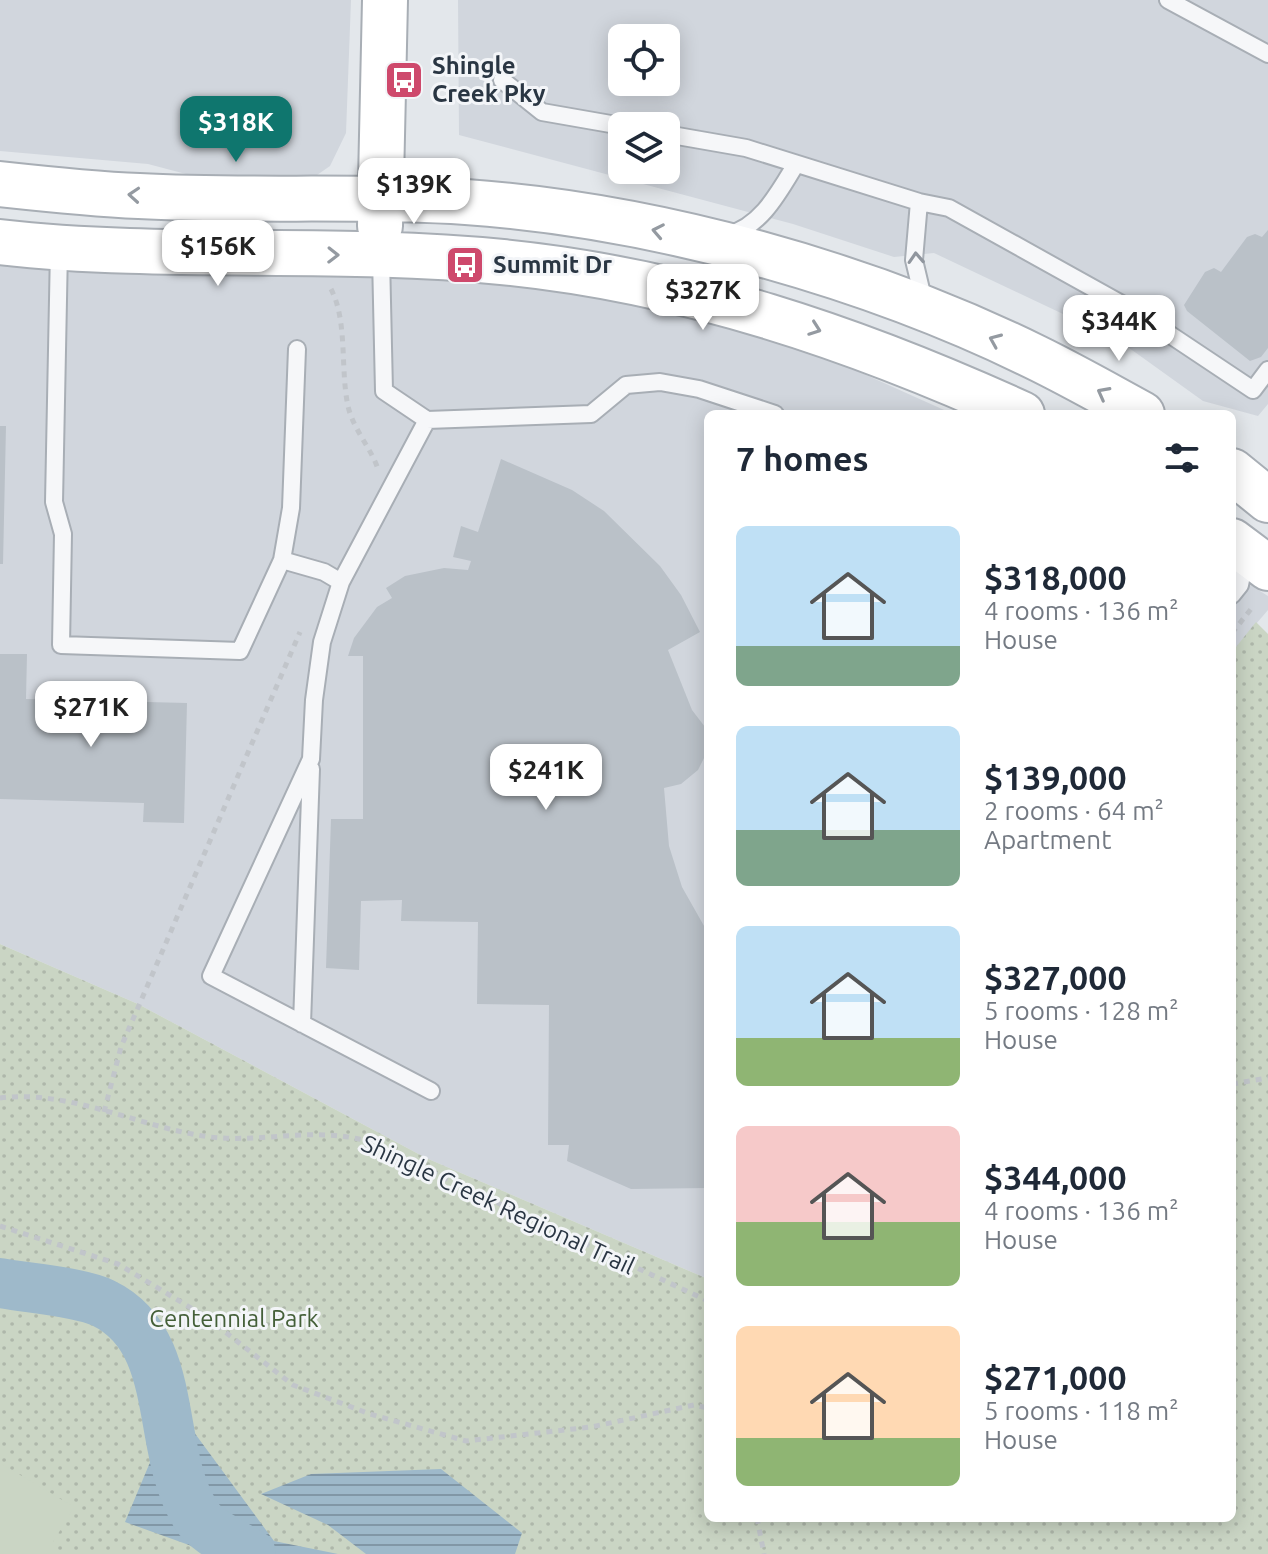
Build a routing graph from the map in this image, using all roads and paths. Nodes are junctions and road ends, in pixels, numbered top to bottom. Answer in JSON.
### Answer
{"nodes":[{"id":1,"x":385,"y":0,"type":"edge"},
{"id":2,"x":1168,"y":0,"type":"edge"},
{"id":3,"x":1268,"y":54,"type":"edge"},
{"id":4,"x":502,"y":80,"type":"dead end"},
{"id":5,"x":608,"y":124,"type":"edge"},
{"id":6,"x":680,"y":136,"type":"edge"},
{"id":7,"x":796,"y":164,"type":"junction"},
{"id":8,"x":0,"y":184,"type":"edge"},
{"id":9,"x":379,"y":198,"type":"junction"},
{"id":10,"x":919,"y":202,"type":"junction"},
{"id":11,"x":702,"y":241,"type":"junction"},
{"id":12,"x":0,"y":242,"type":"edge"},
{"id":13,"x":59,"y":249,"type":"junction"},
{"id":14,"x":382,"y":269,"type":"junction"},
{"id":15,"x":927,"y":312,"type":"junction"},
{"id":16,"x":297,"y":349,"type":"dead end"},
{"id":17,"x":1268,"y":370,"type":"edge"},
{"id":18,"x":763,"y":410,"type":"edge"},
{"id":19,"x":1013,"y":410,"type":"edge"},
{"id":20,"x":1134,"y":410,"type":"edge"},
{"id":21,"x":427,"y":420,"type":"junction"},
{"id":22,"x":1236,"y":474,"type":"edge"},
{"id":23,"x":375,"y":478,"type":"dead end"},
{"id":24,"x":1268,"y":500,"type":"edge"},
{"id":25,"x":1251,"y":558,"type":"edge"},
{"id":26,"x":282,"y":560,"type":"junction"},
{"id":27,"x":341,"y":582,"type":"junction"},
{"id":28,"x":1236,"y":590,"type":"edge"},
{"id":29,"x":1236,"y":617,"type":"edge"},
{"id":30,"x":305,"y":620,"type":"dead end"},
{"id":31,"x":311,"y":759,"type":"junction"},
{"id":32,"x":302,"y":1024,"type":"junction"},
{"id":33,"x":1268,"y":1078,"type":"edge"},
{"id":34,"x":1236,"y":1083,"type":"edge"},
{"id":35,"x":431,"y":1091,"type":"dead end"},
{"id":36,"x":0,"y":1098,"type":"edge"},
{"id":37,"x":104,"y":1112,"type":"junction"},
{"id":38,"x":0,"y":1226,"type":"edge"},
{"id":39,"x":704,"y":1299,"type":"edge"},
{"id":40,"x":704,"y":1407,"type":"edge"},
{"id":41,"x":758,"y":1522,"type":"edge"},
{"id":42,"x":764,"y":1554,"type":"edge"}],
"edges":[{"from":1,"to":9,"type":"street"},
{"from":2,"to":3,"type":"lane"},
{"from":4,"to":5,"type":"lane"},
{"from":6,"to":7,"type":"lane"},
{"from":7,"to":10,"type":"lane"},
{"from":7,"to":11,"type":"lane"},
{"from":9,"to":8,"type":"street","one_way":true},
{"from":11,"to":9,"type":"street","one_way":true},
{"from":9,"to":14,"type":"street"},
{"from":15,"to":10,"type":"lane","one_way":true},
{"from":10,"to":17,"type":"lane"},
{"from":11,"to":15,"type":"street"},
{"from":12,"to":13,"type":"street"},
{"from":13,"to":14,"type":"street","one_way":true},
{"from":13,"to":26,"type":"lane"},
{"from":14,"to":19,"type":"street","one_way":true},
{"from":14,"to":21,"type":"lane"},
{"from":14,"to":23,"type":"path"},
{"from":20,"to":15,"type":"street","one_way":true},
{"from":16,"to":26,"type":"lane"},
{"from":18,"to":21,"type":"lane"},
{"from":21,"to":27,"type":"lane"},
{"from":22,"to":24,"type":"street"},
{"from":25,"to":28,"type":"lane"},
{"from":25,"to":29,"type":"path"},
{"from":26,"to":27,"type":"lane"},
{"from":27,"to":31,"type":"lane"},
{"from":30,"to":37,"type":"path"},
{"from":31,"to":32,"type":"lane"},
{"from":31,"to":32,"type":"lane"},
{"from":32,"to":35,"type":"lane"},
{"from":33,"to":34,"type":"path"},
{"from":36,"to":37,"type":"path","name":"Shingle Creek Regional Trail"},
{"from":37,"to":39,"type":"path","name":"Shingle Creek Regional Trail"},
{"from":38,"to":40,"type":"path"},
{"from":41,"to":42,"type":"path"}]}
